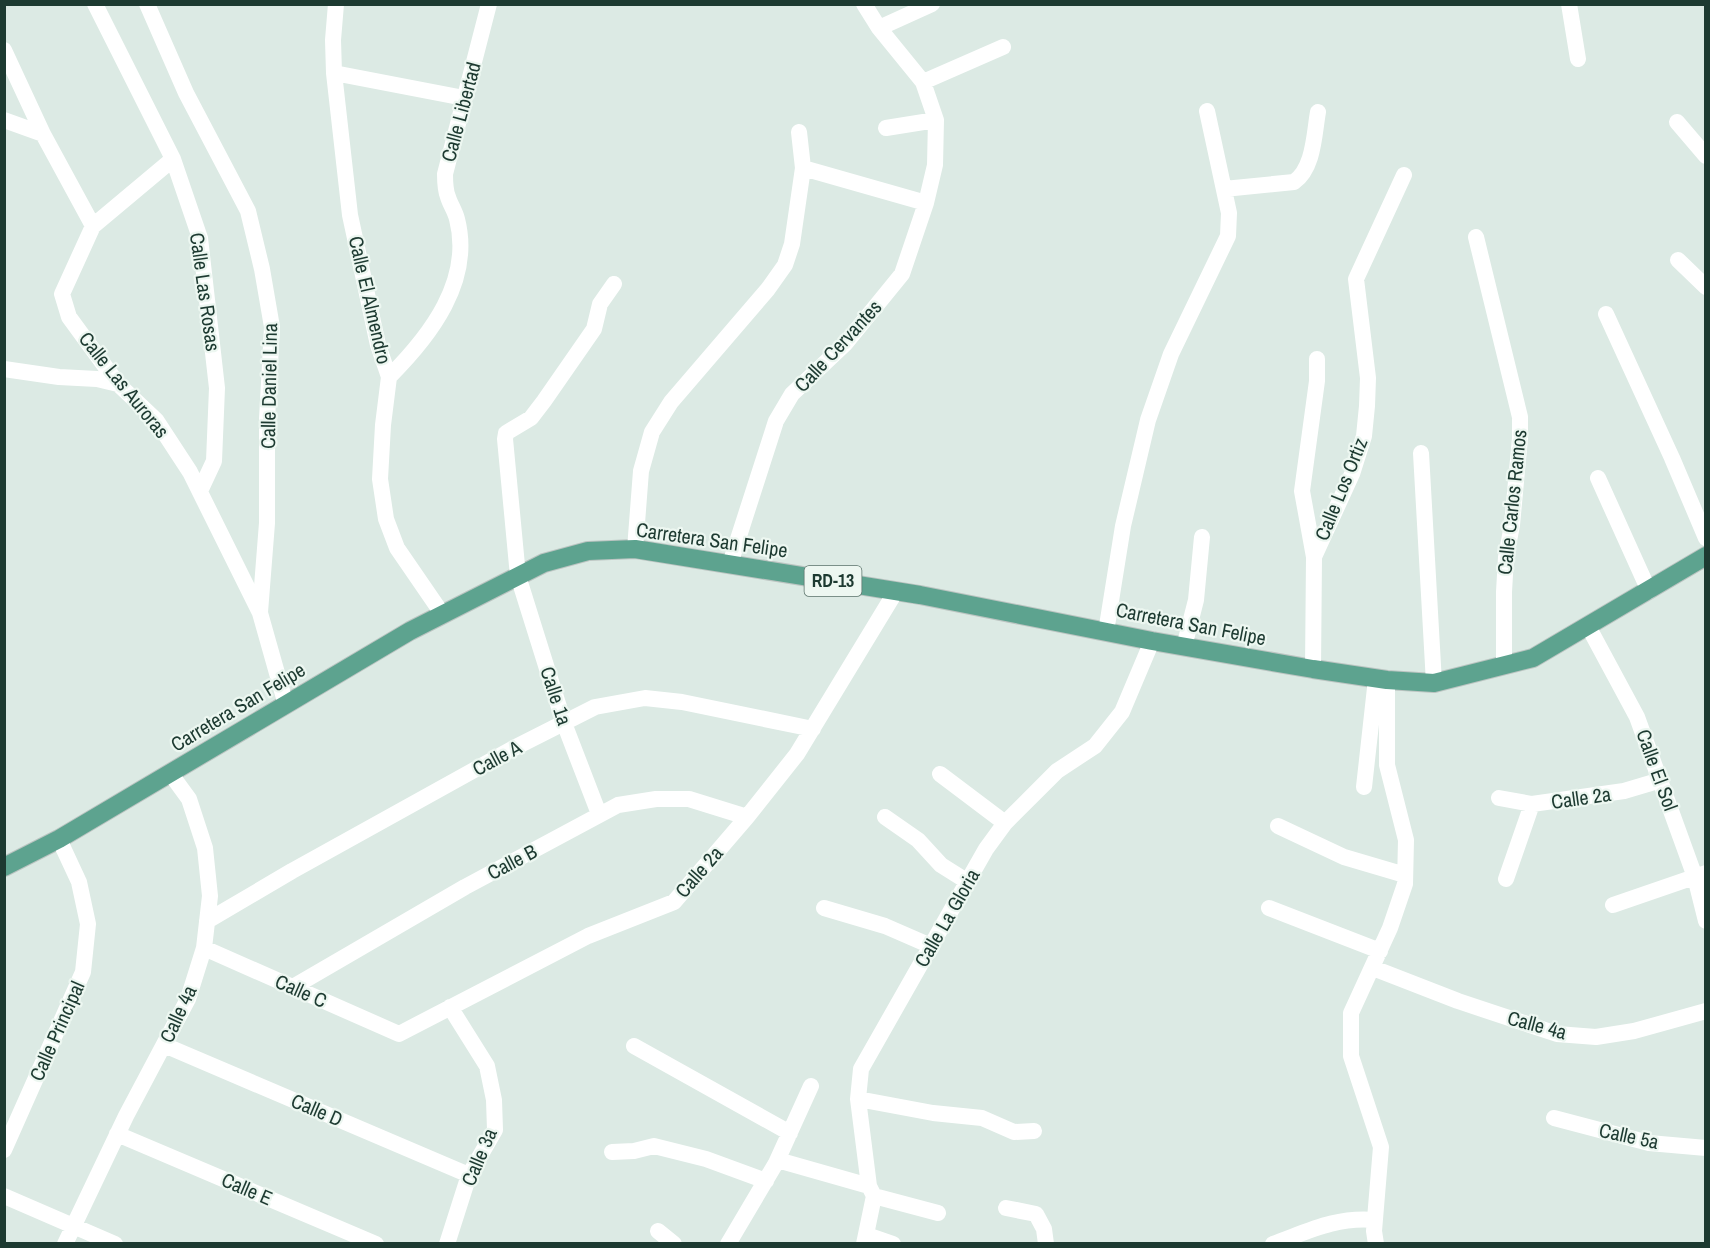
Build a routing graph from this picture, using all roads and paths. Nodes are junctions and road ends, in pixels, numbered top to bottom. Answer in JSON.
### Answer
{"nodes":[{"id":1,"x":95,"y":4,"type":"edge"},
{"id":2,"x":147,"y":4,"type":"edge"},
{"id":3,"x":336,"y":4,"type":"edge"},
{"id":4,"x":489,"y":4,"type":"edge"},
{"id":5,"x":864,"y":4,"type":"edge"},
{"id":6,"x":932,"y":4,"type":"edge"},
{"id":7,"x":1569,"y":4,"type":"edge"},
{"id":8,"x":879,"y":28,"type":"junction"},
{"id":9,"x":1004,"y":46,"type":"dead end"},
{"id":10,"x":4,"y":50,"type":"edge"},
{"id":11,"x":1578,"y":59,"type":"dead end"},
{"id":12,"x":334,"y":73,"type":"junction"},
{"id":13,"x":923,"y":82,"type":"junction"},
{"id":14,"x":464,"y":98,"type":"junction"},
{"id":15,"x":1207,"y":111,"type":"dead end"},
{"id":16,"x":1318,"y":112,"type":"dead end"},
{"id":17,"x":4,"y":120,"type":"edge"},
{"id":18,"x":936,"y":120,"type":"junction"},
{"id":19,"x":1677,"y":122,"type":"dead end"},
{"id":20,"x":886,"y":128,"type":"dead end"},
{"id":21,"x":799,"y":132,"type":"dead end"},
{"id":22,"x":43,"y":134,"type":"junction"},
{"id":23,"x":1706,"y":156,"type":"edge"},
{"id":24,"x":173,"y":159,"type":"junction"},
{"id":25,"x":803,"y":168,"type":"junction"},
{"id":26,"x":1404,"y":175,"type":"dead end"},
{"id":27,"x":1224,"y":189,"type":"junction"},
{"id":28,"x":926,"y":203,"type":"junction"},
{"id":29,"x":93,"y":226,"type":"junction"},
{"id":30,"x":1476,"y":237,"type":"dead end"},
{"id":31,"x":1678,"y":260,"type":"dead end"},
{"id":32,"x":614,"y":284,"type":"dead end"},
{"id":33,"x":1706,"y":288,"type":"edge"},
{"id":34,"x":1606,"y":314,"type":"dead end"},
{"id":35,"x":1317,"y":359,"type":"dead end"},
{"id":36,"x":4,"y":369,"type":"edge"},
{"id":37,"x":389,"y":376,"type":"junction"},
{"id":38,"x":118,"y":384,"type":"junction"},
{"id":39,"x":1421,"y":453,"type":"dead end"},
{"id":40,"x":1598,"y":478,"type":"dead end"},
{"id":41,"x":200,"y":491,"type":"junction"},
{"id":42,"x":1202,"y":537,"type":"dead end"},
{"id":43,"x":1706,"y":538,"type":"edge"},
{"id":44,"x":635,"y":549,"type":"junction"},
{"id":45,"x":1706,"y":556,"type":"edge"},
{"id":46,"x":1314,"y":557,"type":"junction"},
{"id":47,"x":730,"y":564,"type":"junction"},
{"id":48,"x":518,"y":576,"type":"junction"},
{"id":49,"x":896,"y":591,"type":"junction"},
{"id":50,"x":1648,"y":591,"type":"junction"},
{"id":51,"x":260,"y":613,"type":"junction"},
{"id":52,"x":443,"y":615,"type":"junction"},
{"id":53,"x":1588,"y":626,"type":"junction"},
{"id":54,"x":1106,"y":632,"type":"junction"},
{"id":55,"x":1152,"y":641,"type":"junction"},
{"id":56,"x":1184,"y":647,"type":"junction"},
{"id":57,"x":1504,"y":664,"type":"junction"},
{"id":58,"x":1313,"y":669,"type":"junction"},
{"id":59,"x":1381,"y":679,"type":"junction"},
{"id":60,"x":1434,"y":683,"type":"junction"},
{"id":61,"x":286,"y":705,"type":"junction"},
{"id":62,"x":564,"y":723,"type":"junction"},
{"id":63,"x":813,"y":729,"type":"junction"},
{"id":64,"x":170,"y":773,"type":"junction"},
{"id":65,"x":940,"y":774,"type":"dead end"},
{"id":66,"x":1661,"y":780,"type":"junction"},
{"id":67,"x":1364,"y":787,"type":"dead end"},
{"id":68,"x":1499,"y":798,"type":"dead end"},
{"id":69,"x":1532,"y":804,"type":"junction"},
{"id":70,"x":599,"y":814,"type":"junction"},
{"id":71,"x":747,"y":817,"type":"junction"},
{"id":72,"x":885,"y":817,"type":"dead end"},
{"id":73,"x":1005,"y":824,"type":"junction"},
{"id":74,"x":1278,"y":826,"type":"dead end"},
{"id":75,"x":59,"y":839,"type":"junction"},
{"id":76,"x":4,"y":867,"type":"edge"},
{"id":77,"x":1405,"y":875,"type":"junction"},
{"id":78,"x":1700,"y":875,"type":"edge"},
{"id":79,"x":1506,"y":879,"type":"dead end"},
{"id":80,"x":968,"y":882,"type":"junction"},
{"id":81,"x":1613,"y":905,"type":"dead end"},
{"id":82,"x":824,"y":908,"type":"dead end"},
{"id":83,"x":1269,"y":908,"type":"dead end"},
{"id":84,"x":207,"y":921,"type":"junction"},
{"id":85,"x":1706,"y":921,"type":"edge"},
{"id":86,"x":931,"y":946,"type":"junction"},
{"id":87,"x":204,"y":948,"type":"junction"},
{"id":88,"x":1380,"y":951,"type":"junction"},
{"id":89,"x":1373,"y":968,"type":"junction"},
{"id":90,"x":293,"y":987,"type":"junction"},
{"id":91,"x":450,"y":1007,"type":"junction"},
{"id":92,"x":1706,"y":1011,"type":"edge"},
{"id":93,"x":399,"y":1034,"type":"joint"},
{"id":94,"x":164,"y":1045,"type":"junction"},
{"id":95,"x":634,"y":1046,"type":"dead end"},
{"id":96,"x":811,"y":1086,"type":"dead end"},
{"id":97,"x":858,"y":1099,"type":"junction"},
{"id":98,"x":1554,"y":1118,"type":"dead end"},
{"id":99,"x":1034,"y":1131,"type":"dead end"},
{"id":100,"x":790,"y":1133,"type":"junction"},
{"id":101,"x":117,"y":1134,"type":"junction"},
{"id":102,"x":1706,"y":1148,"type":"edge"},
{"id":103,"x":4,"y":1150,"type":"edge"},
{"id":104,"x":612,"y":1152,"type":"dead end"},
{"id":105,"x":776,"y":1163,"type":"junction"},
{"id":106,"x":470,"y":1175,"type":"junction"},
{"id":107,"x":766,"y":1180,"type":"junction"},
{"id":108,"x":871,"y":1191,"type":"junction"},
{"id":109,"x":4,"y":1196,"type":"edge"},
{"id":110,"x":1006,"y":1208,"type":"dead end"},
{"id":111,"x":938,"y":1213,"type":"dead end"},
{"id":112,"x":1374,"y":1220,"type":"junction"},
{"id":113,"x":72,"y":1226,"type":"junction"},
{"id":114,"x":658,"y":1232,"type":"dead end"},
{"id":115,"x":865,"y":1239,"type":"edge"},
{"id":116,"x":64,"y":1244,"type":"edge"},
{"id":117,"x":115,"y":1244,"type":"edge"},
{"id":118,"x":376,"y":1244,"type":"edge"},
{"id":119,"x":447,"y":1244,"type":"edge"},
{"id":120,"x":674,"y":1244,"type":"edge"},
{"id":121,"x":728,"y":1244,"type":"edge"},
{"id":122,"x":893,"y":1244,"type":"edge"},
{"id":123,"x":1046,"y":1244,"type":"edge"},
{"id":124,"x":1273,"y":1244,"type":"edge"},
{"id":125,"x":1376,"y":1244,"type":"edge"}],
"edges":[{"from":1,"to":24,"type":"street","name":"Calle Las Rosas"},
{"from":2,"to":51,"type":"street","name":"Calle Daniel Lina"},
{"from":3,"to":12,"type":"street","name":"Calle El Almendro"},
{"from":4,"to":14,"type":"street","name":"Calle Libertad"},
{"from":5,"to":8,"type":"street","name":"Calle Cervantes"},
{"from":6,"to":8,"type":"street"},
{"from":7,"to":11,"type":"street"},
{"from":8,"to":13,"type":"street","name":"Calle Cervantes"},
{"from":9,"to":13,"type":"street"},
{"from":10,"to":22,"type":"street"},
{"from":12,"to":14,"type":"street"},
{"from":12,"to":37,"type":"street","name":"Calle El Almendro"},
{"from":13,"to":18,"type":"street","name":"Calle Cervantes"},
{"from":14,"to":37,"type":"street","name":"Calle Libertad"},
{"from":15,"to":27,"type":"street"},
{"from":16,"to":27,"type":"street"},
{"from":17,"to":22,"type":"street"},
{"from":18,"to":20,"type":"street"},
{"from":18,"to":28,"type":"street","name":"Calle Cervantes"},
{"from":19,"to":23,"type":"street"},
{"from":21,"to":25,"type":"street"},
{"from":22,"to":29,"type":"street"},
{"from":24,"to":29,"type":"street","name":"Calle Las Auroras"},
{"from":24,"to":41,"type":"street","name":"Calle Las Rosas"},
{"from":25,"to":28,"type":"street"},
{"from":25,"to":44,"type":"street"},
{"from":26,"to":46,"type":"street","name":"Calle Los Ortiz"},
{"from":27,"to":54,"type":"street"},
{"from":28,"to":47,"type":"street","name":"Calle Cervantes"},
{"from":29,"to":38,"type":"street","name":"Calle Las Auroras"},
{"from":30,"to":57,"type":"street","name":"Calle Carlos Ramos"},
{"from":31,"to":33,"type":"street"},
{"from":32,"to":48,"type":"street","name":"Calle 1a"},
{"from":34,"to":43,"type":"street"},
{"from":35,"to":46,"type":"street"},
{"from":36,"to":38,"type":"street"},
{"from":37,"to":52,"type":"street","name":"Calle El Almendro"},
{"from":38,"to":41,"type":"street","name":"Calle Las Auroras"},
{"from":39,"to":60,"type":"street"},
{"from":40,"to":50,"type":"street"},
{"from":41,"to":51,"type":"street","name":"Calle Las Auroras"},
{"from":42,"to":56,"type":"street"},
{"from":44,"to":47,"type":"main road","name":"Carretera San Felipe","number":"RD-13"},
{"from":44,"to":48,"type":"main road","name":"Carretera San Felipe","number":"RD-13"},
{"from":45,"to":50,"type":"main road","name":"Carretera San Felipe","number":"RD-13"},
{"from":46,"to":58,"type":"street","name":"Calle Los Ortiz"},
{"from":47,"to":49,"type":"main road","name":"Carretera San Felipe","number":"RD-13"},
{"from":48,"to":52,"type":"main road","name":"Carretera San Felipe","number":"RD-13"},
{"from":48,"to":62,"type":"street","name":"Calle 1a"},
{"from":49,"to":54,"type":"main road","name":"Carretera San Felipe","number":"RD-13"},
{"from":49,"to":63,"type":"street","name":"Calle 2a"},
{"from":50,"to":53,"type":"main road","name":"Carretera San Felipe","number":"RD-13"},
{"from":51,"to":61,"type":"street","name":"Calle Las Auroras"},
{"from":52,"to":61,"type":"main road","name":"Carretera San Felipe","number":"RD-13"},
{"from":53,"to":57,"type":"main road","name":"Carretera San Felipe","number":"RD-13"},
{"from":53,"to":66,"type":"street","name":"Calle El Sol"},
{"from":54,"to":55,"type":"main road","name":"Carretera San Felipe","number":"RD-13"},
{"from":55,"to":56,"type":"main road","name":"Carretera San Felipe","number":"RD-13"},
{"from":55,"to":73,"type":"street","name":"Calle La Gloria"},
{"from":56,"to":58,"type":"main road","name":"Carretera San Felipe","number":"RD-13"},
{"from":57,"to":60,"type":"main road","name":"Carretera San Felipe","number":"RD-13"},
{"from":58,"to":59,"type":"main road","name":"Carretera San Felipe","number":"RD-13"},
{"from":59,"to":60,"type":"main road","name":"Carretera San Felipe","number":"RD-13"},
{"from":59,"to":67,"type":"street"},
{"from":59,"to":77,"type":"street"},
{"from":61,"to":64,"type":"main road","name":"Carretera San Felipe","number":"RD-13"},
{"from":62,"to":63,"type":"street","name":"Calle A"},
{"from":62,"to":70,"type":"street","name":"Calle 1a"},
{"from":62,"to":84,"type":"street","name":"Calle A"},
{"from":63,"to":71,"type":"street","name":"Calle 2a"},
{"from":64,"to":75,"type":"main road","name":"Carretera San Felipe","number":"RD-13"},
{"from":64,"to":84,"type":"street","name":"Calle 4a"},
{"from":65,"to":73,"type":"street"},
{"from":66,"to":69,"type":"street","name":"Calle 2a"},
{"from":66,"to":78,"type":"street","name":"Calle El Sol"},
{"from":68,"to":69,"type":"street","name":"Calle 2a"},
{"from":69,"to":79,"type":"street"},
{"from":70,"to":71,"type":"street","name":"Calle B"},
{"from":70,"to":90,"type":"street","name":"Calle B"},
{"from":71,"to":91,"type":"street","name":"Calle 2a"},
{"from":72,"to":80,"type":"street"},
{"from":73,"to":80,"type":"street","name":"Calle La Gloria"},
{"from":74,"to":77,"type":"street"},
{"from":75,"to":76,"type":"main road","name":"Carretera San Felipe","number":"RD-13"},
{"from":75,"to":103,"type":"street","name":"Calle Principal"},
{"from":77,"to":88,"type":"street"},
{"from":78,"to":81,"type":"street"},
{"from":78,"to":85,"type":"street","name":"Calle El Sol"},
{"from":80,"to":86,"type":"street","name":"Calle La Gloria"},
{"from":82,"to":86,"type":"street"},
{"from":83,"to":88,"type":"street"},
{"from":84,"to":87,"type":"street","name":"Calle 4a"},
{"from":86,"to":97,"type":"street","name":"Calle La Gloria"},
{"from":87,"to":90,"type":"street","name":"Calle C"},
{"from":87,"to":94,"type":"street","name":"Calle 4a"},
{"from":88,"to":89,"type":"street"},
{"from":89,"to":92,"type":"street","name":"Calle 4a"},
{"from":89,"to":112,"type":"street"},
{"from":90,"to":93,"type":"street","name":"Calle C"},
{"from":91,"to":93,"type":"street","name":"Calle 2a"},
{"from":91,"to":106,"type":"street","name":"Calle 3a"},
{"from":94,"to":101,"type":"street","name":"Calle 4a"},
{"from":94,"to":106,"type":"street","name":"Calle D"},
{"from":95,"to":100,"type":"street"},
{"from":96,"to":100,"type":"street"},
{"from":97,"to":99,"type":"street"},
{"from":97,"to":108,"type":"street","name":"Calle La Gloria"},
{"from":98,"to":102,"type":"street","name":"Calle 5a"},
{"from":100,"to":105,"type":"street"},
{"from":101,"to":113,"type":"street","name":"Calle 4a"},
{"from":101,"to":118,"type":"street","name":"Calle E"},
{"from":104,"to":107,"type":"street"},
{"from":105,"to":107,"type":"street"},
{"from":105,"to":108,"type":"street"},
{"from":106,"to":119,"type":"street","name":"Calle 3a"},
{"from":107,"to":121,"type":"street"},
{"from":108,"to":111,"type":"street"},
{"from":108,"to":115,"type":"street","name":"Calle La Gloria"},
{"from":109,"to":113,"type":"street"},
{"from":110,"to":123,"type":"street"},
{"from":112,"to":124,"type":"street"},
{"from":112,"to":125,"type":"street"},
{"from":113,"to":116,"type":"street","name":"Calle 4a"},
{"from":113,"to":117,"type":"street"},
{"from":114,"to":120,"type":"street"},
{"from":115,"to":122,"type":"street"}]}
